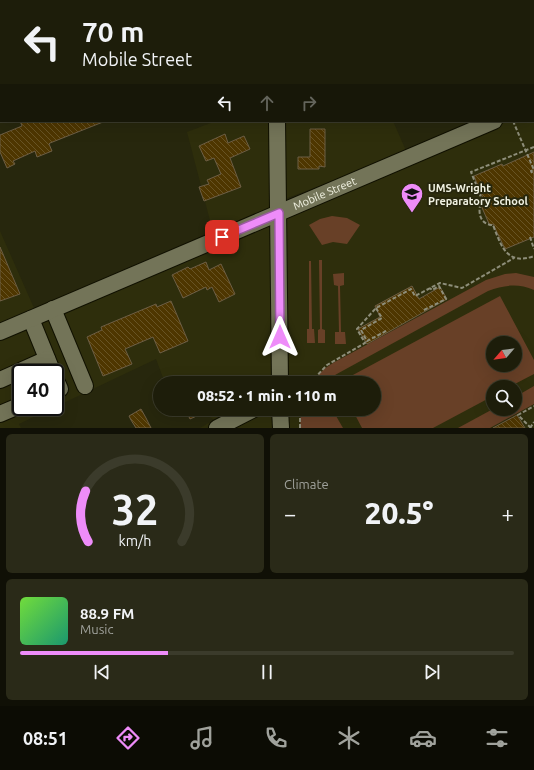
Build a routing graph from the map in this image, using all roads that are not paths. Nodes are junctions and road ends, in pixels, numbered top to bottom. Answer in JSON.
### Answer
{"nodes":[{"id":1,"x":277,"y":122,"type":"edge"},
{"id":2,"x":492,"y":122,"type":"edge"},
{"id":3,"x":279,"y":213,"type":"junction"},
{"id":4,"x":53,"y":309,"type":"junction"},
{"id":5,"x":31,"y":319,"type":"junction"},
{"id":6,"x":0,"y":332,"type":"edge"},
{"id":7,"x":49,"y":364,"type":"edge"},
{"id":8,"x":280,"y":376,"type":"edge"},
{"id":9,"x":12,"y":377,"type":"edge"},
{"id":10,"x":0,"y":380,"type":"edge"},
{"id":11,"x":85,"y":386,"type":"dead end"},
{"id":12,"x":12,"y":409,"type":"edge"},
{"id":13,"x":0,"y":414,"type":"edge"},
{"id":14,"x":240,"y":416,"type":"edge"},
{"id":15,"x":280,"y":416,"type":"edge"},
{"id":16,"x":217,"y":428,"type":"edge"},
{"id":17,"x":280,"y":428,"type":"edge"}],
"edges":[{"from":1,"to":3,"type":"street"},
{"from":2,"to":3,"type":"street","name":"Mobile Street"},
{"from":3,"to":4,"type":"street","name":"Mobile Street"},
{"from":3,"to":8,"type":"street"},
{"from":4,"to":5,"type":"street","name":"Mobile Street"},
{"from":4,"to":11,"type":"street"},
{"from":5,"to":6,"type":"street","name":"Mobile Street"},
{"from":5,"to":7,"type":"street"},
{"from":9,"to":10,"type":"street"},
{"from":12,"to":13,"type":"street"},
{"from":14,"to":16,"type":"street"},
{"from":15,"to":17,"type":"street"}]}
